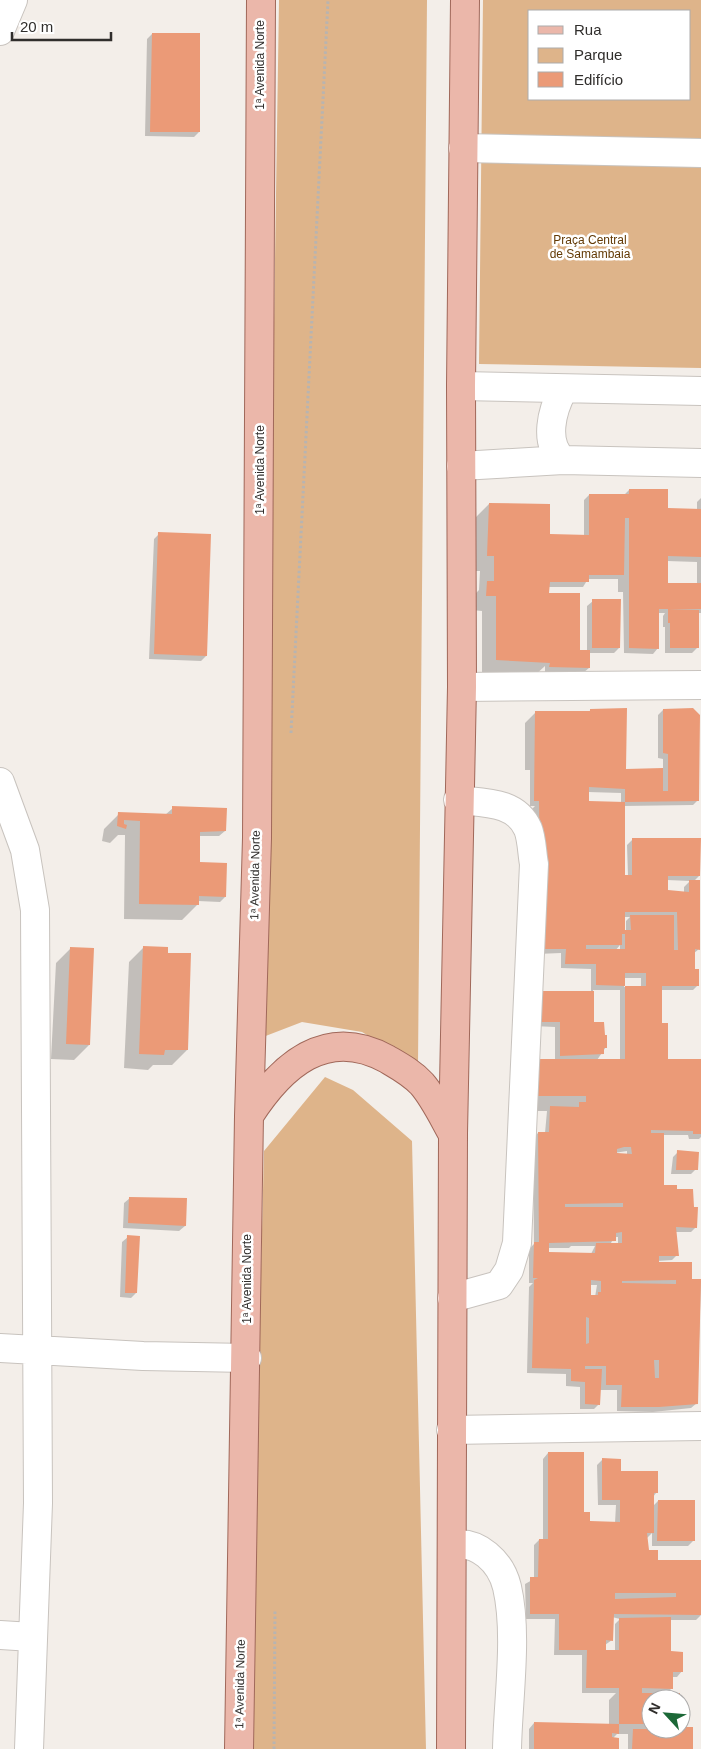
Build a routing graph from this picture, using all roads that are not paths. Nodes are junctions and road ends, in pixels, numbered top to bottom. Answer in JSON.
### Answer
{"nodes":[{"id":1,"x":13,"y":0,"type":"edge"},
{"id":2,"x":261,"y":0,"type":"edge"},
{"id":3,"x":465,"y":0,"type":"edge"},
{"id":4,"x":0,"y":31,"type":"edge"},
{"id":5,"x":463,"y":148,"type":"junction"},
{"id":6,"x":701,"y":153,"type":"edge"},
{"id":7,"x":461,"y":386,"type":"junction"},
{"id":8,"x":563,"y":390,"type":"junction"},
{"id":9,"x":701,"y":391,"type":"edge"},
{"id":10,"x":563,"y":460,"type":"junction"},
{"id":11,"x":701,"y":463,"type":"edge"},
{"id":12,"x":461,"y":466,"type":"junction"},
{"id":13,"x":701,"y":684,"type":"edge"},
{"id":14,"x":462,"y":687,"type":"junction"},
{"id":15,"x":0,"y":782,"type":"edge"},
{"id":16,"x":458,"y":800,"type":"junction"},
{"id":17,"x":249,"y":1116,"type":"junction"},
{"id":18,"x":453,"y":1134,"type":"junction"},
{"id":19,"x":452,"y":1298,"type":"junction"},
{"id":20,"x":0,"y":1348,"type":"edge"},
{"id":21,"x":39,"y":1350,"type":"junction"},
{"id":22,"x":247,"y":1358,"type":"junction"},
{"id":23,"x":701,"y":1426,"type":"edge"},
{"id":24,"x":450,"y":1430,"type":"junction"},
{"id":25,"x":452,"y":1545,"type":"junction"},
{"id":26,"x":0,"y":1635,"type":"edge"},
{"id":27,"x":32,"y":1636,"type":"junction"},
{"id":28,"x":29,"y":1749,"type":"edge"},
{"id":29,"x":239,"y":1749,"type":"edge"},
{"id":30,"x":451,"y":1749,"type":"edge"},
{"id":31,"x":507,"y":1749,"type":"edge"}],
"edges":[{"from":1,"to":4,"type":"street"},
{"from":2,"to":17,"type":"main road","name":"1ᵃ Avenida Norte"},
{"from":3,"to":5,"type":"main road"},
{"from":5,"to":6,"type":"street"},
{"from":5,"to":7,"type":"main road"},
{"from":7,"to":8,"type":"street"},
{"from":7,"to":12,"type":"main road"},
{"from":8,"to":9,"type":"street"},
{"from":8,"to":10,"type":"street"},
{"from":10,"to":11,"type":"street"},
{"from":10,"to":12,"type":"street"},
{"from":12,"to":14,"type":"main road"},
{"from":13,"to":14,"type":"street"},
{"from":14,"to":16,"type":"main road"},
{"from":15,"to":21,"type":"street"},
{"from":16,"to":18,"type":"main road"},
{"from":16,"to":19,"type":"street"},
{"from":17,"to":18,"type":"main road"},
{"from":17,"to":22,"type":"main road","name":"1ᵃ Avenida Norte"},
{"from":18,"to":19,"type":"main road"},
{"from":19,"to":24,"type":"main road"},
{"from":20,"to":21,"type":"street"},
{"from":21,"to":22,"type":"street"},
{"from":21,"to":27,"type":"street"},
{"from":22,"to":29,"type":"main road","name":"1ᵃ Avenida Norte"},
{"from":23,"to":24,"type":"street"},
{"from":24,"to":25,"type":"main road"},
{"from":25,"to":30,"type":"main road"},
{"from":25,"to":31,"type":"street"},
{"from":26,"to":27,"type":"street"},
{"from":27,"to":28,"type":"street"}]}
